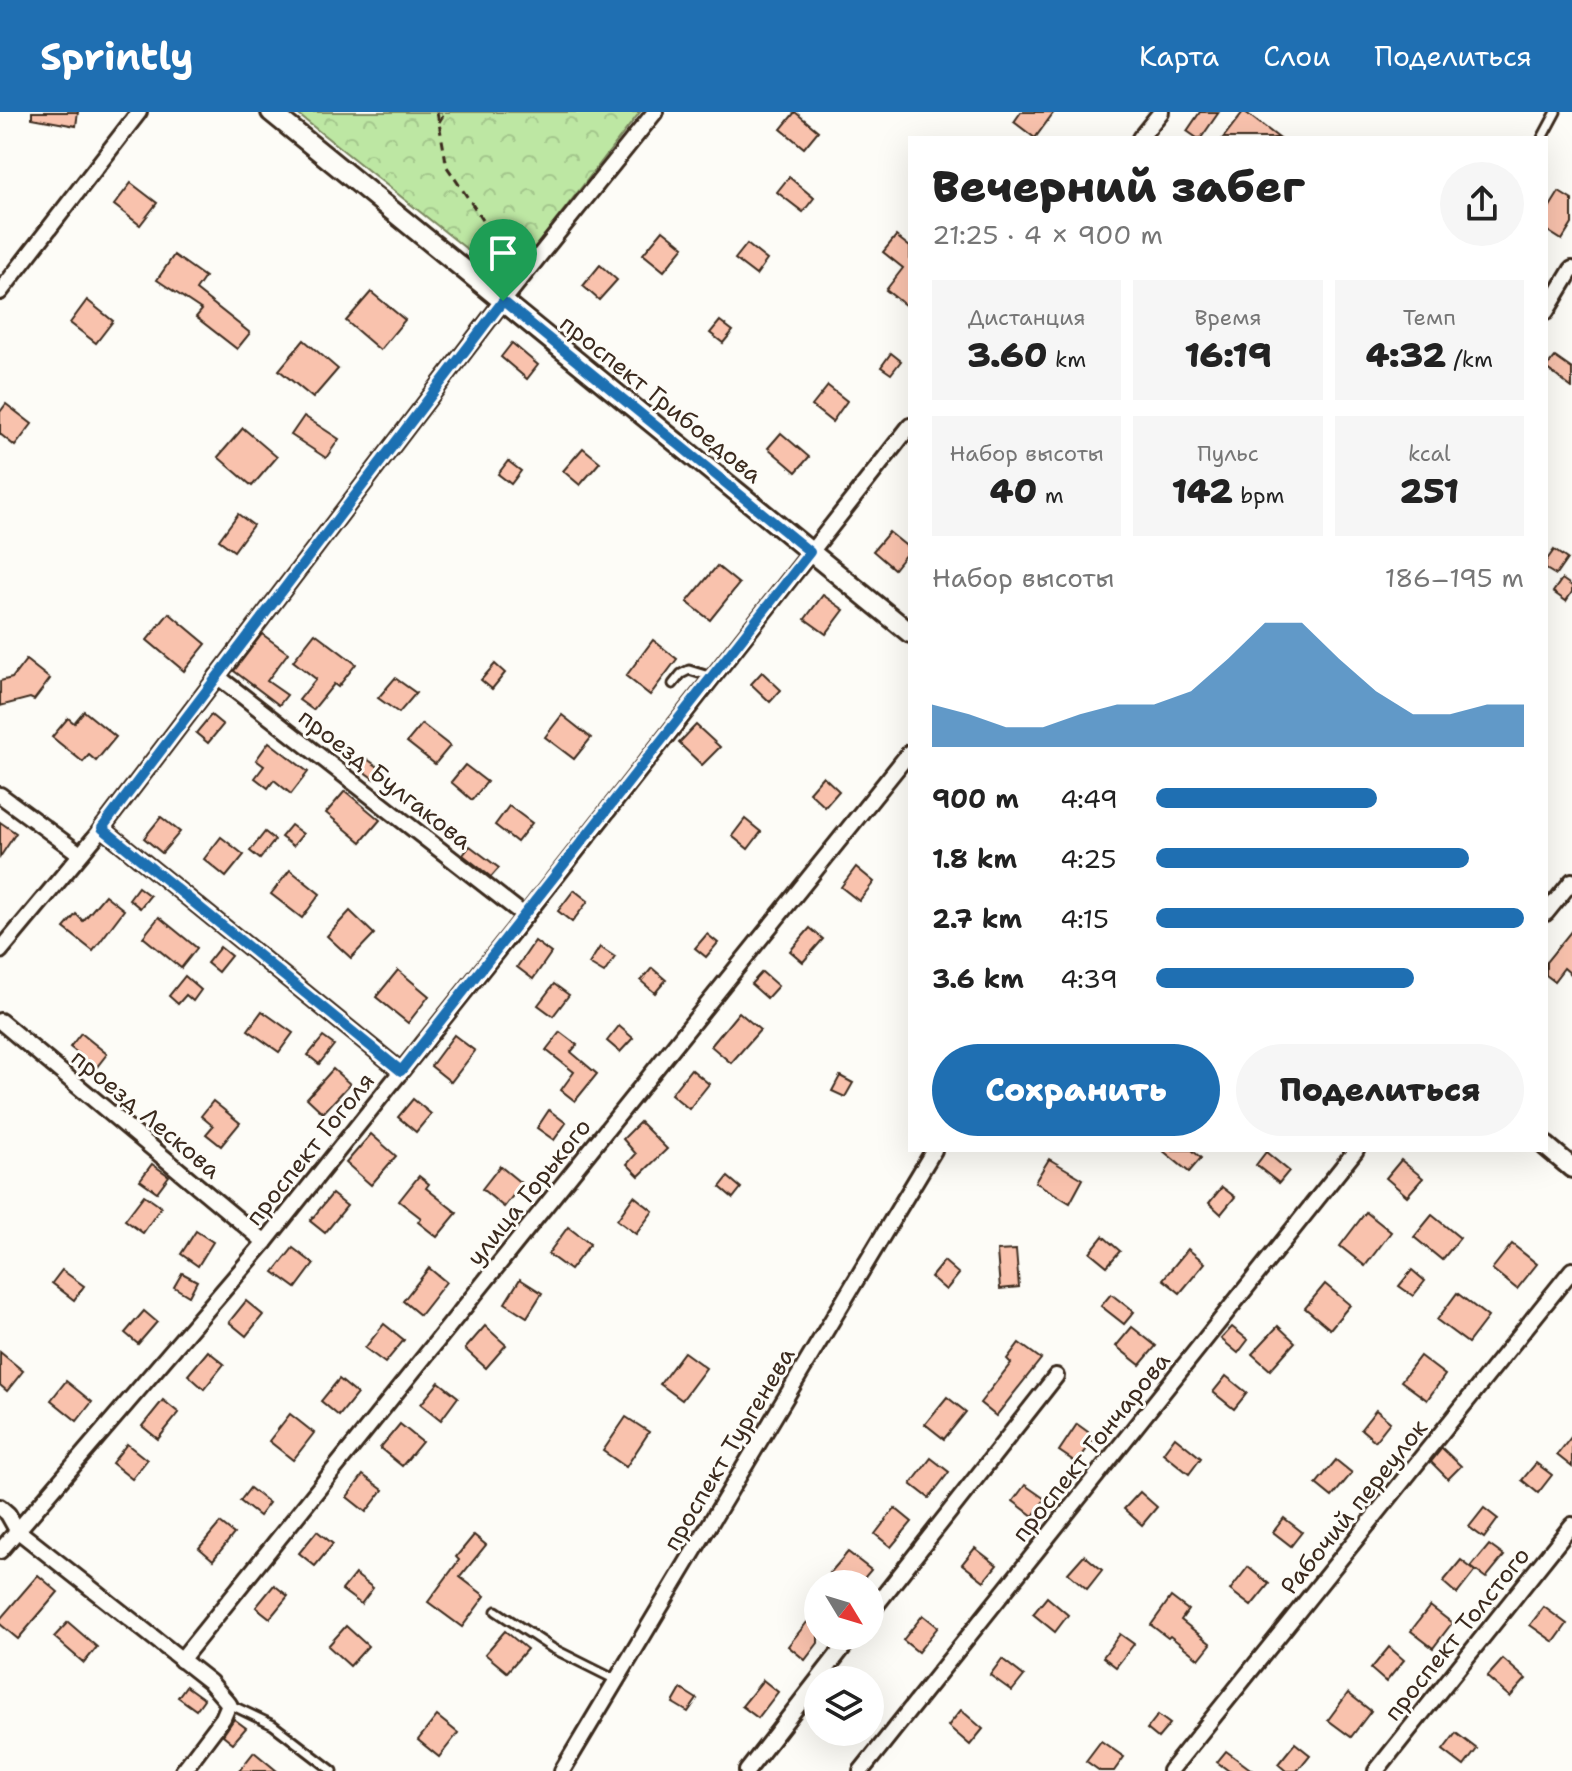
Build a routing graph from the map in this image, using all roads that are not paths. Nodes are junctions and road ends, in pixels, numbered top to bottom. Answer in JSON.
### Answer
{"nodes":[{"id":1,"x":139,"y":112,"type":"edge"},
{"id":2,"x":271,"y":112,"type":"edge"},
{"id":3,"x":655,"y":112,"type":"edge"},
{"id":4,"x":1161,"y":112,"type":"edge"},
{"id":5,"x":1556,"y":112,"type":"edge"},
{"id":6,"x":1142,"y":136,"type":"edge"},
{"id":7,"x":1543,"y":136,"type":"edge"},
{"id":8,"x":1572,"y":269,"type":"edge"},
{"id":9,"x":0,"y":292,"type":"edge"},
{"id":10,"x":506,"y":298,"type":"junction"},
{"id":11,"x":1548,"y":309,"type":"edge"},
{"id":12,"x":908,"y":429,"type":"edge"},
{"id":13,"x":810,"y":552,"type":"junction"},
{"id":14,"x":908,"y":631,"type":"edge"},
{"id":15,"x":217,"y":676,"type":"junction"},
{"id":16,"x":712,"y":677,"type":"junction"},
{"id":17,"x":673,"y":684,"type":"dead end"},
{"id":18,"x":908,"y":754,"type":"edge"},
{"id":19,"x":0,"y":795,"type":"edge"},
{"id":20,"x":102,"y":828,"type":"junction"},
{"id":21,"x":80,"y":854,"type":"junction"},
{"id":22,"x":1572,"y":881,"type":"edge"},
{"id":23,"x":1548,"y":911,"type":"edge"},
{"id":24,"x":525,"y":916,"type":"junction"},
{"id":25,"x":0,"y":951,"type":"edge"},
{"id":26,"x":0,"y":1021,"type":"edge"},
{"id":27,"x":401,"y":1071,"type":"junction"},
{"id":28,"x":1548,"y":1148,"type":"edge"},
{"id":29,"x":933,"y":1152,"type":"edge"},
{"id":30,"x":1354,"y":1152,"type":"edge"},
{"id":31,"x":1572,"y":1168,"type":"edge"},
{"id":32,"x":265,"y":1242,"type":"junction"},
{"id":33,"x":1572,"y":1270,"type":"edge"},
{"id":34,"x":1056,"y":1376,"type":"dead end"},
{"id":35,"x":0,"y":1507,"type":"edge"},
{"id":36,"x":1572,"y":1525,"type":"edge"},
{"id":37,"x":17,"y":1530,"type":"junction"},
{"id":38,"x":0,"y":1551,"type":"edge"},
{"id":39,"x":884,"y":1595,"type":"edge"},
{"id":40,"x":496,"y":1611,"type":"dead end"},
{"id":41,"x":841,"y":1650,"type":"edge"},
{"id":42,"x":181,"y":1660,"type":"junction"},
{"id":43,"x":616,"y":1680,"type":"junction"},
{"id":44,"x":229,"y":1704,"type":"junction"},
{"id":45,"x":183,"y":1771,"type":"edge"},
{"id":46,"x":333,"y":1771,"type":"edge"},
{"id":47,"x":562,"y":1771,"type":"edge"},
{"id":48,"x":747,"y":1771,"type":"edge"},
{"id":49,"x":861,"y":1771,"type":"edge"},
{"id":50,"x":1170,"y":1771,"type":"edge"},
{"id":51,"x":1376,"y":1771,"type":"edge"}],
"edges":[{"from":1,"to":9,"type":"street"},
{"from":2,"to":10,"type":"street","name":"проспект Грибоедова"},
{"from":3,"to":10,"type":"street"},
{"from":4,"to":6,"type":"street"},
{"from":5,"to":7,"type":"lane"},
{"from":8,"to":11,"type":"street"},
{"from":10,"to":13,"type":"street","name":"проспект Грибоедова"},
{"from":10,"to":15,"type":"street"},
{"from":12,"to":13,"type":"street","name":"проспект Гоголя"},
{"from":13,"to":14,"type":"street","name":"проспект Грибоедова"},
{"from":13,"to":16,"type":"street","name":"проспект Гоголя"},
{"from":15,"to":20,"type":"street"},
{"from":15,"to":24,"type":"street","name":"проезд Булгакова"},
{"from":16,"to":17,"type":"lane"},
{"from":16,"to":24,"type":"street","name":"проспект Гоголя"},
{"from":18,"to":42,"type":"street","name":"улица Горького"},
{"from":19,"to":21,"type":"street"},
{"from":20,"to":21,"type":"street"},
{"from":20,"to":27,"type":"street"},
{"from":21,"to":25,"type":"street"},
{"from":22,"to":23,"type":"street"},
{"from":24,"to":27,"type":"street","name":"проспект Гоголя"},
{"from":26,"to":32,"type":"street","name":"проезд Лескова"},
{"from":27,"to":32,"type":"street","name":"проспект Гоголя"},
{"from":28,"to":31,"type":"street"},
{"from":29,"to":43,"type":"street","name":"проспект Тургенева"},
{"from":30,"to":49,"type":"street","name":"проспект Гончарова"},
{"from":32,"to":37,"type":"street","name":"проспект Гоголя"},
{"from":33,"to":50,"type":"street","name":"Рабочий переулок"},
{"from":34,"to":39,"type":"street"},
{"from":35,"to":37,"type":"street"},
{"from":36,"to":51,"type":"street","name":"проспект Толстого"},
{"from":37,"to":38,"type":"street","name":"проспект Гоголя"},
{"from":37,"to":42,"type":"street"},
{"from":40,"to":43,"type":"lane"},
{"from":41,"to":48,"type":"street"},
{"from":42,"to":44,"type":"street"},
{"from":43,"to":47,"type":"street","name":"проспект Тургенева"},
{"from":44,"to":45,"type":"street"},
{"from":44,"to":46,"type":"lane"}]}
